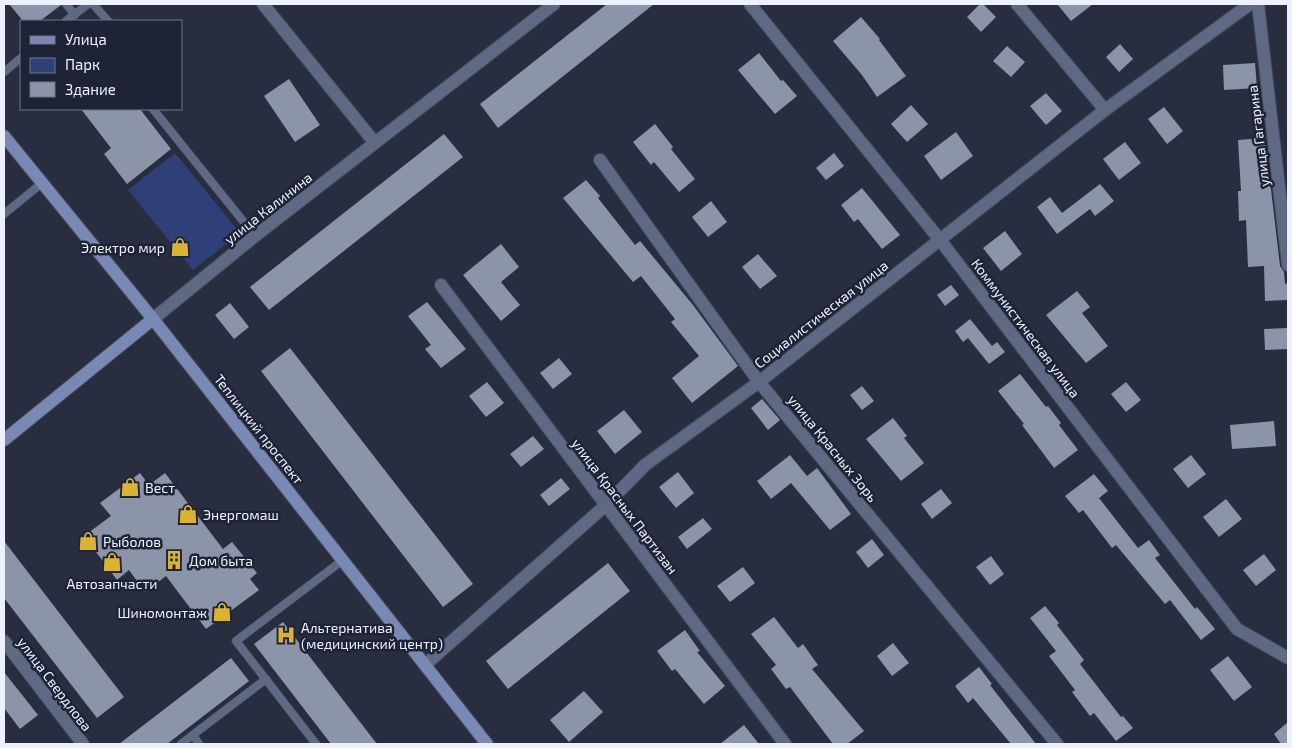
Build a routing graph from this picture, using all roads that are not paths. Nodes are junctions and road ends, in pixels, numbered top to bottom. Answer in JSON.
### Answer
{"nodes":[{"id":1,"x":66,"y":4,"type":"edge"},
{"id":2,"x":88,"y":4,"type":"edge"},
{"id":3,"x":93,"y":4,"type":"edge"},
{"id":4,"x":263,"y":4,"type":"edge"},
{"id":5,"x":554,"y":4,"type":"edge"},
{"id":6,"x":750,"y":4,"type":"edge"},
{"id":7,"x":1017,"y":4,"type":"edge"},
{"id":8,"x":1250,"y":4,"type":"edge"},
{"id":9,"x":1258,"y":4,"type":"edge"},
{"id":10,"x":75,"y":15,"type":"junction"},
{"id":11,"x":68,"y":20,"type":"edge"},
{"id":12,"x":107,"y":20,"type":"edge"},
{"id":13,"x":20,"y":59,"type":"edge"},
{"id":14,"x":4,"y":72,"type":"edge"},
{"id":15,"x":154,"y":110,"type":"edge"},
{"id":16,"x":1104,"y":110,"type":"junction"},
{"id":17,"x":4,"y":136,"type":"edge"},
{"id":18,"x":375,"y":143,"type":"junction"},
{"id":19,"x":600,"y":160,"type":"dead end"},
{"id":20,"x":42,"y":183,"type":"junction"},
{"id":21,"x":4,"y":214,"type":"edge"},
{"id":22,"x":255,"y":236,"type":"junction"},
{"id":23,"x":940,"y":240,"type":"junction"},
{"id":24,"x":1288,"y":265,"type":"edge"},
{"id":25,"x":441,"y":285,"type":"dead end"},
{"id":26,"x":153,"y":319,"type":"junction"},
{"id":27,"x":759,"y":382,"type":"junction"},
{"id":28,"x":4,"y":440,"type":"edge"},
{"id":29,"x":606,"y":505,"type":"junction"},
{"id":30,"x":343,"y":560,"type":"junction"},
{"id":31,"x":4,"y":641,"type":"edge"},
{"id":32,"x":1288,"y":658,"type":"edge"},
{"id":33,"x":425,"y":665,"type":"junction"},
{"id":34,"x":266,"y":679,"type":"junction"},
{"id":35,"x":193,"y":735,"type":"junction"},
{"id":36,"x":83,"y":744,"type":"edge"},
{"id":37,"x":181,"y":744,"type":"edge"},
{"id":38,"x":199,"y":744,"type":"edge"},
{"id":39,"x":316,"y":744,"type":"edge"},
{"id":40,"x":486,"y":744,"type":"edge"},
{"id":41,"x":785,"y":744,"type":"edge"},
{"id":42,"x":1056,"y":744,"type":"edge"}],
"edges":[{"from":1,"to":10,"type":"lane"},
{"from":2,"to":10,"type":"lane"},
{"from":3,"to":12,"type":"lane"},
{"from":4,"to":18,"type":"street"},
{"from":5,"to":18,"type":"street","name":"улица Калинина"},
{"from":6,"to":23,"type":"street","name":"Коммунистическая улица"},
{"from":7,"to":16,"type":"street"},
{"from":8,"to":16,"type":"street","name":"Социалистическая улица"},
{"from":9,"to":24,"type":"street","name":"улица Гагарина"},
{"from":10,"to":11,"type":"lane"},
{"from":13,"to":14,"type":"lane"},
{"from":15,"to":22,"type":"lane"},
{"from":16,"to":23,"type":"street","name":"Социалистическая улица"},
{"from":17,"to":20,"type":"main road","name":"Теплицкий проспект"},
{"from":18,"to":22,"type":"street","name":"улица Калинина"},
{"from":19,"to":27,"type":"street","name":"улица Красных Зорь"},
{"from":20,"to":21,"type":"lane"},
{"from":20,"to":26,"type":"main road","name":"Теплицкий проспект"},
{"from":22,"to":26,"type":"street","name":"улица Калинина"},
{"from":23,"to":27,"type":"street","name":"Социалистическая улица"},
{"from":23,"to":32,"type":"street","name":"Коммунистическая улица"},
{"from":25,"to":29,"type":"street","name":"улица Красных Партизан"},
{"from":26,"to":28,"type":"main road","name":"улица Калинина"},
{"from":26,"to":30,"type":"main road","name":"Теплицкий проспект"},
{"from":27,"to":29,"type":"street","name":"Социалистическая улица"},
{"from":27,"to":42,"type":"street","name":"улица Красных Зорь"},
{"from":29,"to":33,"type":"street","name":"Социалистическая улица"},
{"from":29,"to":41,"type":"street","name":"улица Красных Партизан"},
{"from":30,"to":33,"type":"main road","name":"Теплицкий проспект"},
{"from":30,"to":34,"type":"lane"},
{"from":31,"to":36,"type":"street","name":"улица Свердлова"},
{"from":33,"to":40,"type":"main road","name":"Теплицкий проспект"},
{"from":34,"to":35,"type":"lane"},
{"from":34,"to":39,"type":"lane"},
{"from":35,"to":37,"type":"lane"},
{"from":35,"to":38,"type":"lane"}]}
